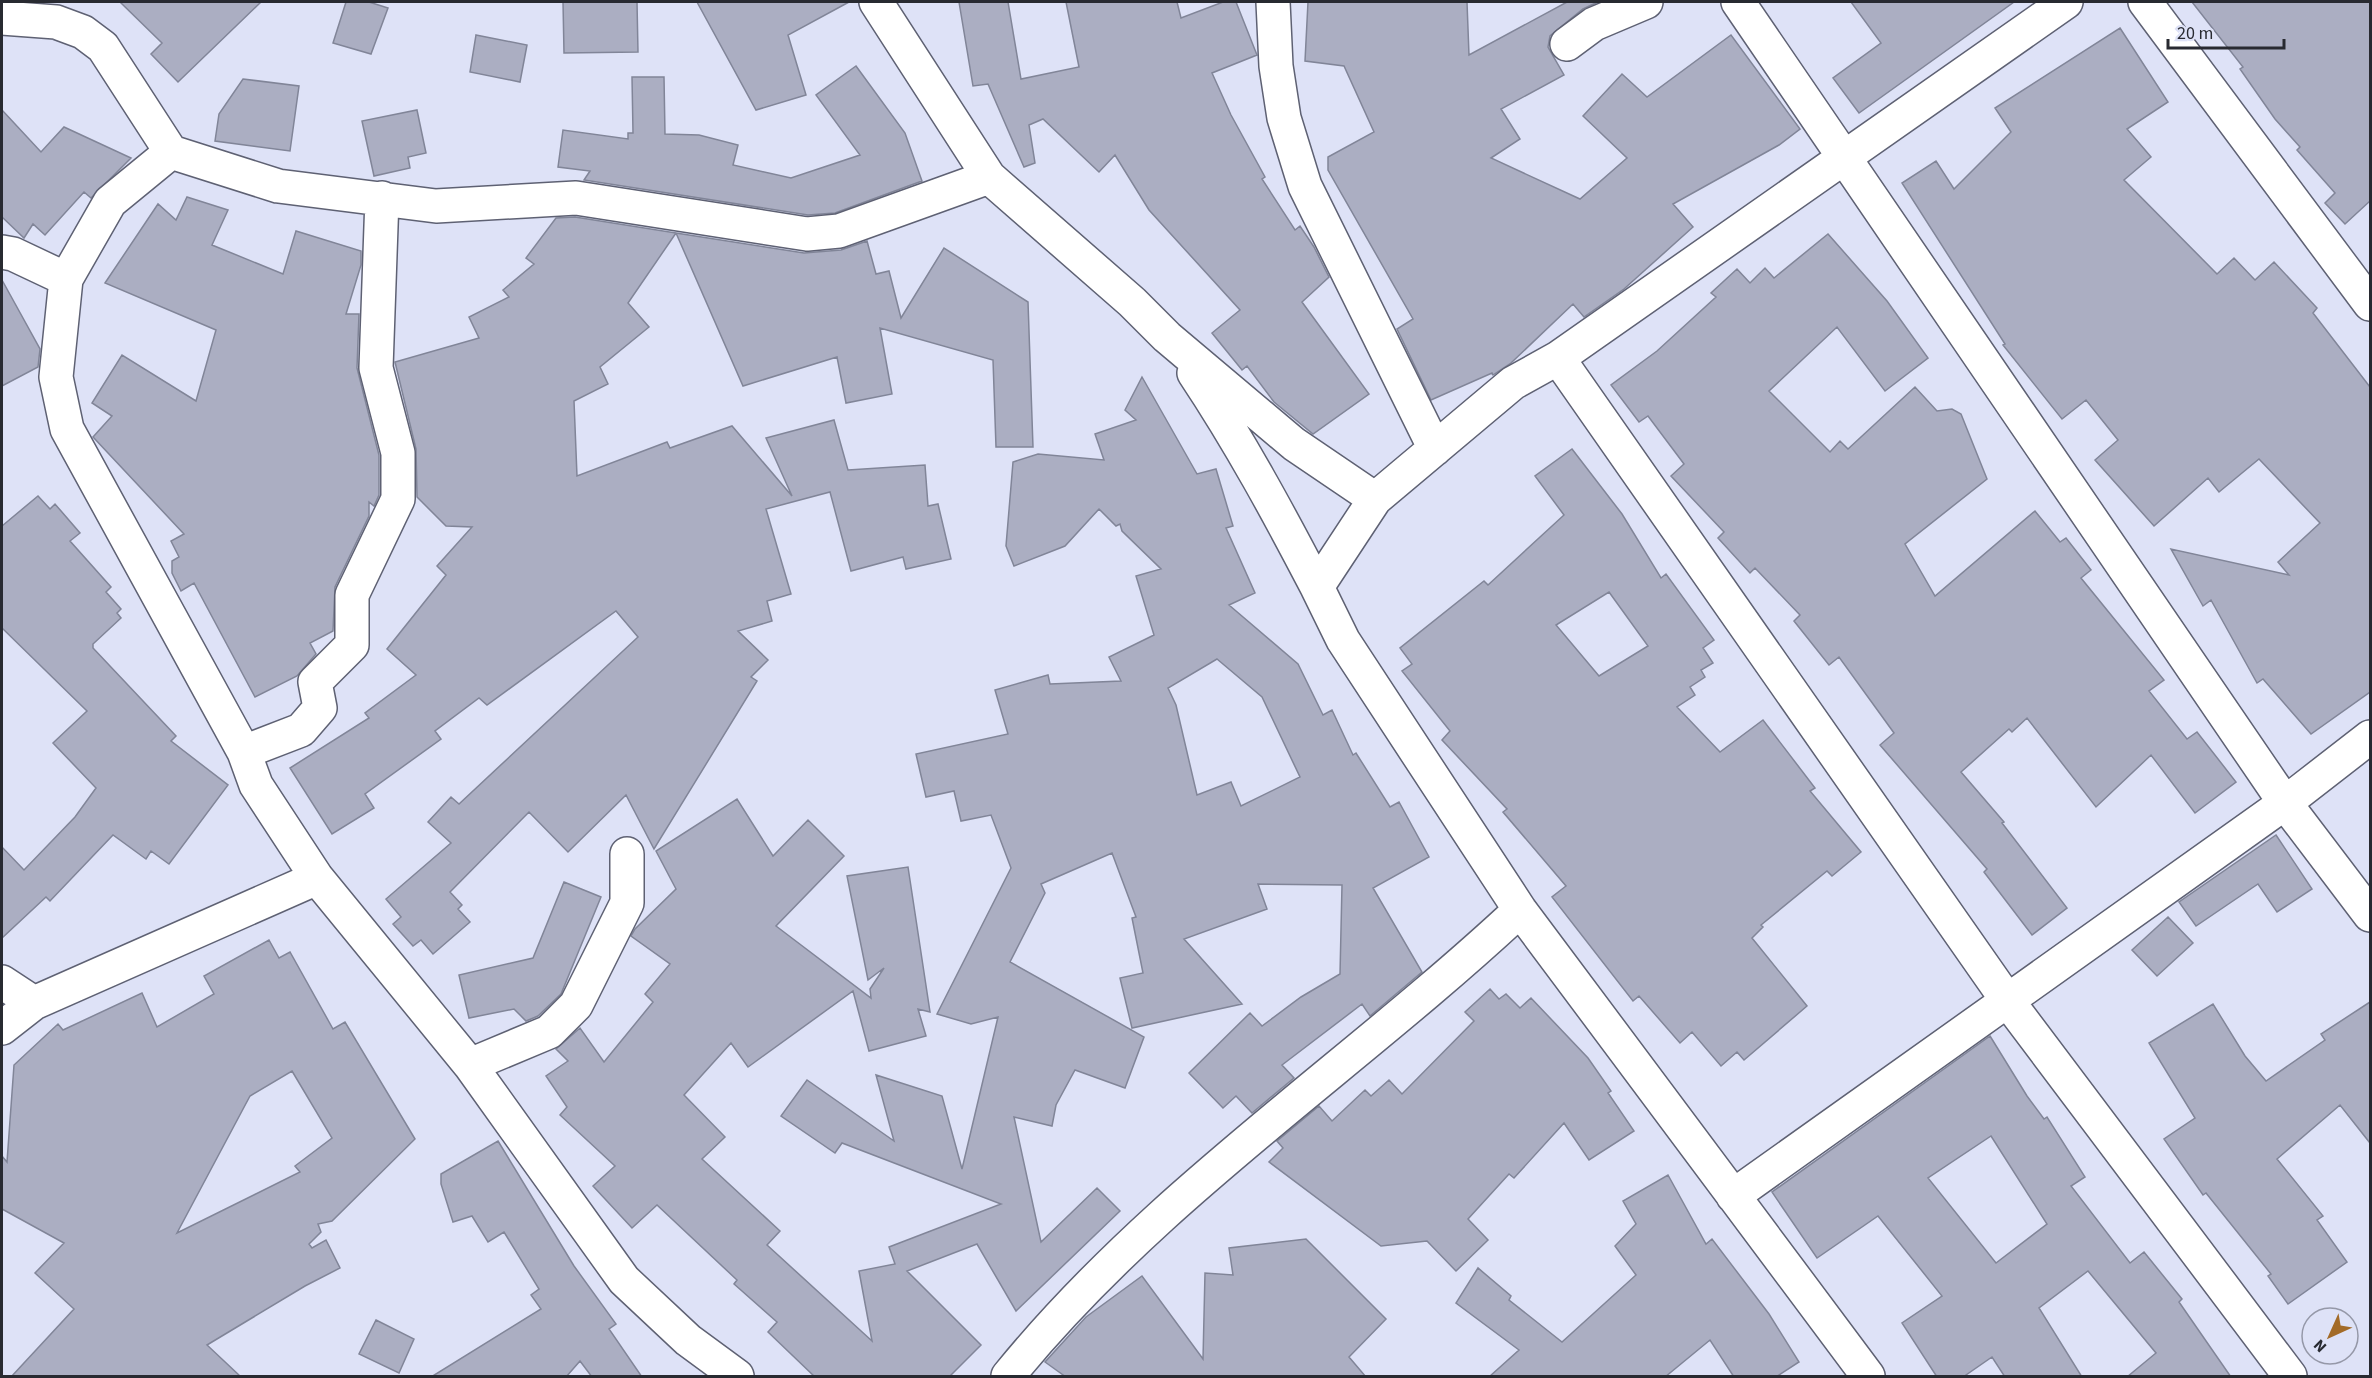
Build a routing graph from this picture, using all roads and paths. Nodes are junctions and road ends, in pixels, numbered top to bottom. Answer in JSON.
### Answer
{"nodes":[{"id":1,"x":876,"y":2,"type":"edge"},
{"id":2,"x":1273,"y":2,"type":"edge"},
{"id":3,"x":1646,"y":2,"type":"edge"},
{"id":4,"x":1738,"y":2,"type":"edge"},
{"id":5,"x":2066,"y":2,"type":"edge"},
{"id":6,"x":2145,"y":2,"type":"edge"},
{"id":7,"x":2,"y":18,"type":"edge"},
{"id":8,"x":1567,"y":44,"type":"dead end"},
{"id":9,"x":171,"y":152,"type":"junction"},
{"id":10,"x":1845,"y":156,"type":"junction"},
{"id":11,"x":989,"y":177,"type":"junction"},
{"id":12,"x":382,"y":198,"type":"junction"},
{"id":13,"x":2,"y":252,"type":"edge"},
{"id":14,"x":66,"y":279,"type":"junction"},
{"id":15,"x":2370,"y":304,"type":"edge"},
{"id":16,"x":1167,"y":337,"type":"junction"},
{"id":17,"x":1557,"y":358,"type":"junction"},
{"id":18,"x":1435,"y":449,"type":"junction"},
{"id":19,"x":1375,"y":500,"type":"junction"},
{"id":20,"x":1317,"y":587,"type":"junction"},
{"id":21,"x":2370,"y":737,"type":"edge"},
{"id":22,"x":244,"y":752,"type":"junction"},
{"id":23,"x":2285,"y":804,"type":"junction"},
{"id":24,"x":627,"y":854,"type":"dead end"},
{"id":25,"x":317,"y":878,"type":"junction"},
{"id":26,"x":1520,"y":910,"type":"junction"},
{"id":27,"x":2370,"y":915,"type":"edge"},
{"id":28,"x":2,"y":982,"type":"edge"},
{"id":29,"x":2007,"y":1000,"type":"junction"},
{"id":30,"x":34,"y":1002,"type":"junction"},
{"id":31,"x":2,"y":1028,"type":"edge"},
{"id":32,"x":471,"y":1065,"type":"junction"},
{"id":33,"x":1733,"y":1196,"type":"junction"},
{"id":34,"x":737,"y":1377,"type":"edge"},
{"id":35,"x":1008,"y":1377,"type":"edge"},
{"id":36,"x":1868,"y":1377,"type":"edge"},
{"id":37,"x":2290,"y":1377,"type":"edge"}],
"edges":[{"from":1,"to":11,"type":"street"},
{"from":2,"to":18,"type":"street"},
{"from":3,"to":8,"type":"street"},
{"from":4,"to":10,"type":"street"},
{"from":5,"to":10,"type":"street"},
{"from":6,"to":15,"type":"street"},
{"from":7,"to":9,"type":"street"},
{"from":9,"to":12,"type":"street"},
{"from":9,"to":14,"type":"street"},
{"from":10,"to":17,"type":"street"},
{"from":10,"to":23,"type":"street"},
{"from":11,"to":12,"type":"street"},
{"from":11,"to":16,"type":"street"},
{"from":12,"to":22,"type":"street"},
{"from":13,"to":14,"type":"street"},
{"from":14,"to":22,"type":"street"},
{"from":16,"to":19,"type":"street"},
{"from":16,"to":20,"type":"street"},
{"from":17,"to":18,"type":"street"},
{"from":17,"to":29,"type":"street"},
{"from":18,"to":19,"type":"street"},
{"from":19,"to":20,"type":"street"},
{"from":20,"to":26,"type":"street"},
{"from":21,"to":23,"type":"street"},
{"from":22,"to":25,"type":"street"},
{"from":23,"to":27,"type":"street"},
{"from":23,"to":29,"type":"street"},
{"from":24,"to":32,"type":"street"},
{"from":25,"to":30,"type":"street"},
{"from":25,"to":32,"type":"street"},
{"from":26,"to":33,"type":"street"},
{"from":26,"to":35,"type":"street"},
{"from":28,"to":30,"type":"street"},
{"from":29,"to":33,"type":"street"},
{"from":29,"to":37,"type":"street"},
{"from":30,"to":31,"type":"street"},
{"from":32,"to":34,"type":"street"},
{"from":33,"to":36,"type":"street"}]}
